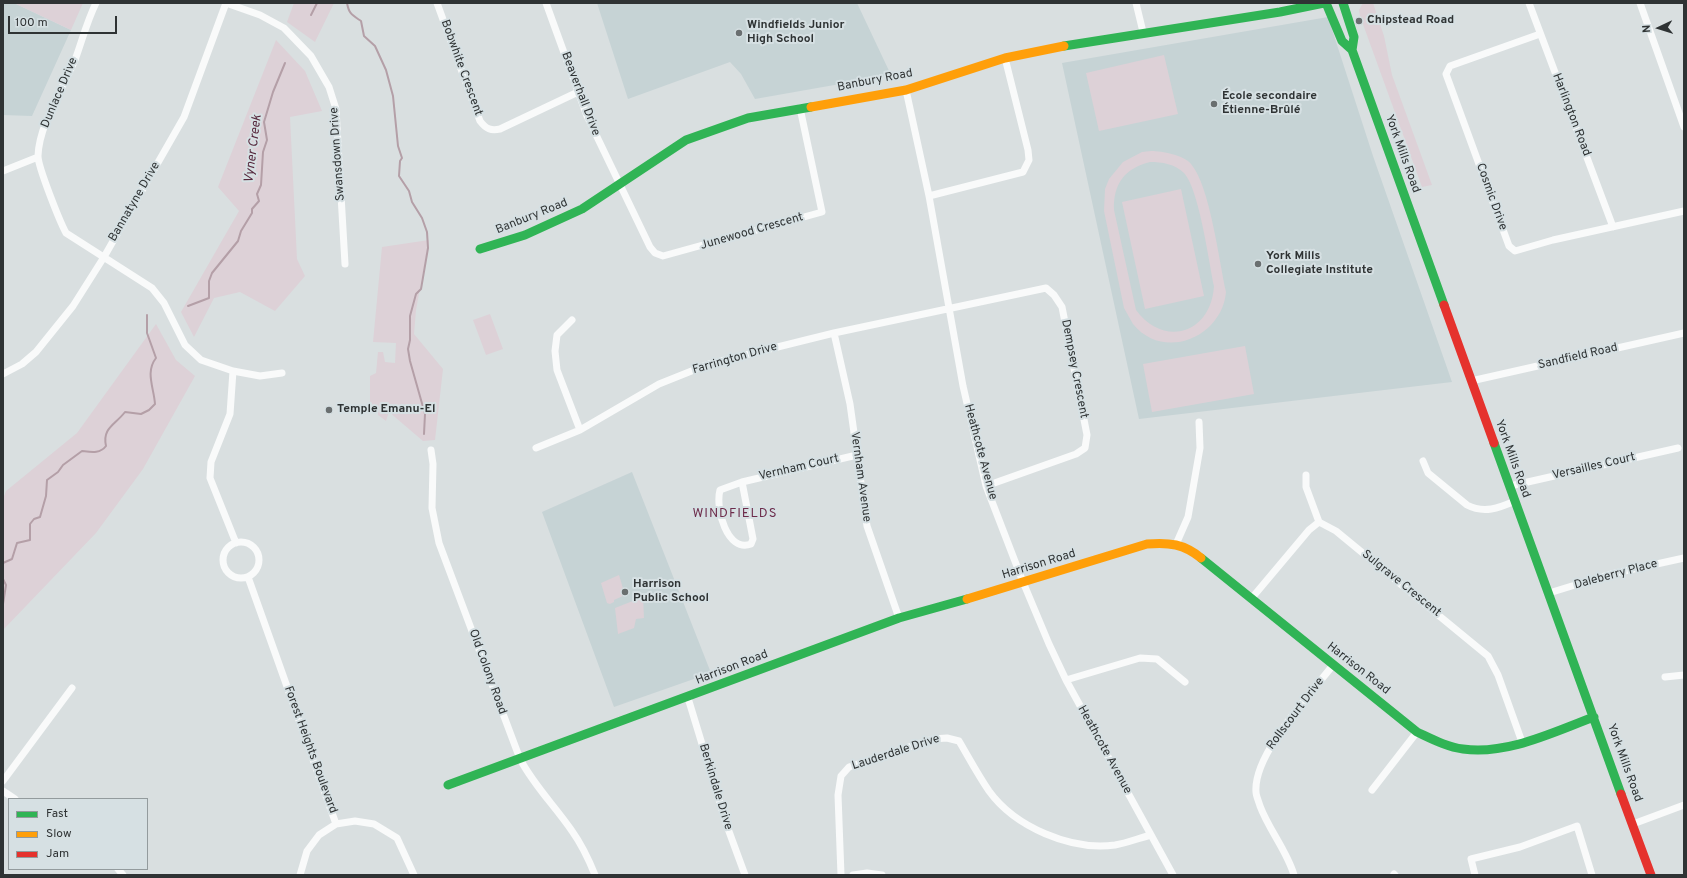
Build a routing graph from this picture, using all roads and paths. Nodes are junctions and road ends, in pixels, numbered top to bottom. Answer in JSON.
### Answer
{"nodes":[{"id":1,"x":96,"y":3,"type":"edge"},
{"id":2,"x":226,"y":3,"type":"edge"},
{"id":3,"x":437,"y":3,"type":"edge"},
{"id":4,"x":546,"y":3,"type":"edge"},
{"id":5,"x":1136,"y":3,"type":"edge"},
{"id":6,"x":1325,"y":3,"type":"edge"},
{"id":7,"x":1343,"y":3,"type":"edge"},
{"id":8,"x":1529,"y":3,"type":"edge"},
{"id":9,"x":1640,"y":3,"type":"edge"},
{"id":10,"x":1143,"y":32,"type":"junction"},
{"id":11,"x":1540,"y":34,"type":"junction"},
{"id":12,"x":1352,"y":50,"type":"junction"},
{"id":13,"x":1005,"y":58,"type":"junction"},
{"id":14,"x":906,"y":90,"type":"junction"},
{"id":15,"x":578,"y":92,"type":"junction"},
{"id":16,"x":800,"y":108,"type":"junction"},
{"id":17,"x":1684,"y":127,"type":"edge"},
{"id":18,"x":38,"y":157,"type":"junction"},
{"id":19,"x":3,"y":171,"type":"edge"},
{"id":20,"x":620,"y":183,"type":"junction"},
{"id":21,"x":929,"y":196,"type":"junction"},
{"id":22,"x":1684,"y":211,"type":"edge"},
{"id":23,"x":1613,"y":227,"type":"junction"},
{"id":24,"x":480,"y":249,"type":"dead end"},
{"id":25,"x":104,"y":256,"type":"junction"},
{"id":26,"x":345,"y":264,"type":"dead end"},
{"id":27,"x":949,"y":309,"type":"junction"},
{"id":28,"x":572,"y":320,"type":"dead end"},
{"id":29,"x":834,"y":333,"type":"junction"},
{"id":30,"x":1684,"y":333,"type":"edge"},
{"id":31,"x":233,"y":371,"type":"junction"},
{"id":32,"x":282,"y":373,"type":"dead end"},
{"id":33,"x":3,"y":374,"type":"edge"},
{"id":34,"x":1471,"y":380,"type":"junction"},
{"id":35,"x":1199,"y":422,"type":"dead end"},
{"id":36,"x":580,"y":430,"type":"junction"},
{"id":37,"x":536,"y":448,"type":"dead end"},
{"id":38,"x":1678,"y":448,"type":"dead end"},
{"id":39,"x":431,"y":450,"type":"dead end"},
{"id":40,"x":857,"y":455,"type":"junction"},
{"id":41,"x":1423,"y":461,"type":"dead end"},
{"id":42,"x":1306,"y":475,"type":"dead end"},
{"id":43,"x":742,"y":482,"type":"junction"},
{"id":44,"x":986,"y":486,"type":"junction"},
{"id":45,"x":1510,"y":486,"type":"junction"},
{"id":46,"x":1515,"y":501,"type":"junction"},
{"id":47,"x":1319,"y":522,"type":"junction"},
{"id":48,"x":236,"y":542,"type":"junction"},
{"id":49,"x":1177,"y":542,"type":"junction"},
{"id":50,"x":1684,"y":558,"type":"edge"},
{"id":51,"x":248,"y":577,"type":"junction"},
{"id":52,"x":1023,"y":582,"type":"junction"},
{"id":53,"x":1549,"y":593,"type":"junction"},
{"id":54,"x":1251,"y":599,"type":"junction"},
{"id":55,"x":899,"y":618,"type":"junction"},
{"id":56,"x":1333,"y":665,"type":"junction"},
{"id":57,"x":1684,"y":675,"type":"edge"},
{"id":58,"x":1665,"y":677,"type":"dead end"},
{"id":59,"x":1066,"y":680,"type":"junction"},
{"id":60,"x":1185,"y":682,"type":"dead end"},
{"id":61,"x":72,"y":688,"type":"dead end"},
{"id":62,"x":688,"y":698,"type":"junction"},
{"id":63,"x":1594,"y":717,"type":"junction"},
{"id":64,"x":1417,"y":732,"type":"junction"},
{"id":65,"x":1522,"y":742,"type":"junction"},
{"id":66,"x":520,"y":759,"type":"junction"},
{"id":67,"x":3,"y":781,"type":"edge"},
{"id":68,"x":448,"y":786,"type":"dead end"},
{"id":69,"x":1372,"y":790,"type":"dead end"},
{"id":70,"x":3,"y":791,"type":"edge"},
{"id":71,"x":14,"y":798,"type":"edge"},
{"id":72,"x":1684,"y":805,"type":"edge"},
{"id":73,"x":336,"y":824,"type":"junction"},
{"id":74,"x":1632,"y":824,"type":"junction"},
{"id":75,"x":1151,"y":835,"type":"junction"},
{"id":76,"x":300,"y":875,"type":"edge"},
{"id":77,"x":414,"y":875,"type":"edge"},
{"id":78,"x":595,"y":875,"type":"edge"},
{"id":79,"x":745,"y":875,"type":"edge"},
{"id":80,"x":841,"y":875,"type":"edge"},
{"id":81,"x":853,"y":875,"type":"edge"},
{"id":82,"x":882,"y":875,"type":"edge"},
{"id":83,"x":1173,"y":875,"type":"edge"},
{"id":84,"x":1294,"y":875,"type":"edge"},
{"id":85,"x":1475,"y":875,"type":"edge"},
{"id":86,"x":1592,"y":875,"type":"edge"},
{"id":87,"x":1651,"y":875,"type":"edge"}],
"edges":[{"from":1,"to":18,"type":"street","name":"Dunlace Drive"},
{"from":2,"to":25,"type":"street","name":"Bannatyne Drive"},
{"from":2,"to":26,"type":"street","name":"Swansdown Drive"},
{"from":3,"to":15,"type":"street","name":"Bobwhite Crescent"},
{"from":4,"to":15,"type":"street","name":"Beaverhall Drive"},
{"from":5,"to":10,"type":"street"},
{"from":6,"to":10,"type":"street","name":"Banbury Road"},
{"from":6,"to":12,"type":"street","name":"York Mills Road"},
{"from":7,"to":12,"type":"street","name":"York Mills Road"},
{"from":8,"to":11,"type":"street","name":"Harlington Road"},
{"from":9,"to":17,"type":"street"},
{"from":10,"to":13,"type":"street","name":"Banbury Road"},
{"from":11,"to":23,"type":"street","name":"Harlington Road"},
{"from":11,"to":23,"type":"street","name":"Cosmic Drive"},
{"from":12,"to":34,"type":"street","name":"York Mills Road"},
{"from":13,"to":14,"type":"street","name":"Banbury Road"},
{"from":13,"to":21,"type":"street"},
{"from":14,"to":16,"type":"street","name":"Banbury Road"},
{"from":14,"to":21,"type":"street","name":"Heathcote Avenue"},
{"from":15,"to":20,"type":"street","name":"Beaverhall Drive"},
{"from":16,"to":20,"type":"street","name":"Banbury Road"},
{"from":16,"to":20,"type":"street","name":"Junewood Crescent"},
{"from":18,"to":19,"type":"street"},
{"from":18,"to":25,"type":"street"},
{"from":20,"to":24,"type":"street","name":"Banbury Road"},
{"from":21,"to":27,"type":"street","name":"Heathcote Avenue"},
{"from":22,"to":23,"type":"street","name":"Cosmic Drive"},
{"from":25,"to":31,"type":"street"},
{"from":25,"to":33,"type":"street","name":"Bannatyne Drive"},
{"from":27,"to":29,"type":"street","name":"Farrington Drive"},
{"from":27,"to":44,"type":"street","name":"Heathcote Avenue"},
{"from":27,"to":44,"type":"street","name":"Dempsey Crescent"},
{"from":28,"to":36,"type":"street"},
{"from":29,"to":36,"type":"street","name":"Farrington Drive"},
{"from":29,"to":40,"type":"street","name":"Vernham Avenue"},
{"from":30,"to":34,"type":"street","name":"Sandfield Road"},
{"from":31,"to":32,"type":"street"},
{"from":31,"to":48,"type":"street"},
{"from":34,"to":45,"type":"street","name":"York Mills Road"},
{"from":35,"to":49,"type":"street"},
{"from":36,"to":37,"type":"street","name":"Farrington Drive"},
{"from":38,"to":45,"type":"street","name":"Versailles Court"},
{"from":39,"to":66,"type":"street","name":"Old Colony Road"},
{"from":40,"to":43,"type":"street","name":"Vernham Court"},
{"from":40,"to":55,"type":"street","name":"Vernham Avenue"},
{"from":41,"to":46,"type":"street"},
{"from":42,"to":47,"type":"street"},
{"from":43,"to":43,"type":"street","name":"Vernham Court"},
{"from":44,"to":52,"type":"street","name":"Heathcote Avenue"},
{"from":45,"to":46,"type":"street","name":"York Mills Road"},
{"from":46,"to":53,"type":"street","name":"York Mills Road"},
{"from":47,"to":54,"type":"street"},
{"from":47,"to":65,"type":"street","name":"Sulgrave Crescent"},
{"from":48,"to":51,"type":"street"},
{"from":48,"to":51,"type":"street"},
{"from":49,"to":52,"type":"street","name":"Harrison Road"},
{"from":49,"to":54,"type":"street","name":"Harrison Road"},
{"from":50,"to":53,"type":"street","name":"Daleberry Place"},
{"from":51,"to":73,"type":"street","name":"Forest Heights Boulevard"},
{"from":52,"to":55,"type":"street","name":"Harrison Road"},
{"from":52,"to":59,"type":"street","name":"Heathcote Avenue"},
{"from":53,"to":63,"type":"street","name":"York Mills Road"},
{"from":54,"to":56,"type":"street","name":"Harrison Road"},
{"from":55,"to":62,"type":"street","name":"Harrison Road"},
{"from":56,"to":64,"type":"street","name":"Harrison Road"},
{"from":56,"to":84,"type":"street","name":"Rollscourt Drive"},
{"from":57,"to":58,"type":"street"},
{"from":59,"to":60,"type":"street"},
{"from":59,"to":75,"type":"street","name":"Heathcote Avenue"},
{"from":61,"to":67,"type":"street"},
{"from":62,"to":66,"type":"street","name":"Harrison Road"},
{"from":62,"to":79,"type":"street","name":"Berkindale Drive"},
{"from":63,"to":65,"type":"street","name":"Harrison Road"},
{"from":63,"to":74,"type":"street","name":"York Mills Road"},
{"from":64,"to":65,"type":"street","name":"Harrison Road"},
{"from":64,"to":69,"type":"street"},
{"from":66,"to":68,"type":"street","name":"Harrison Road"},
{"from":66,"to":78,"type":"street","name":"Old Colony Road"},
{"from":70,"to":71,"type":"street"},
{"from":72,"to":74,"type":"street"},
{"from":73,"to":76,"type":"street"},
{"from":73,"to":77,"type":"street","name":"Forest Heights Boulevard"},
{"from":74,"to":87,"type":"street","name":"York Mills Road"},
{"from":75,"to":80,"type":"street","name":"Lauderdale Drive"},
{"from":75,"to":83,"type":"street","name":"Heathcote Avenue"},
{"from":81,"to":82,"type":"street"},
{"from":85,"to":86,"type":"street"}]}
